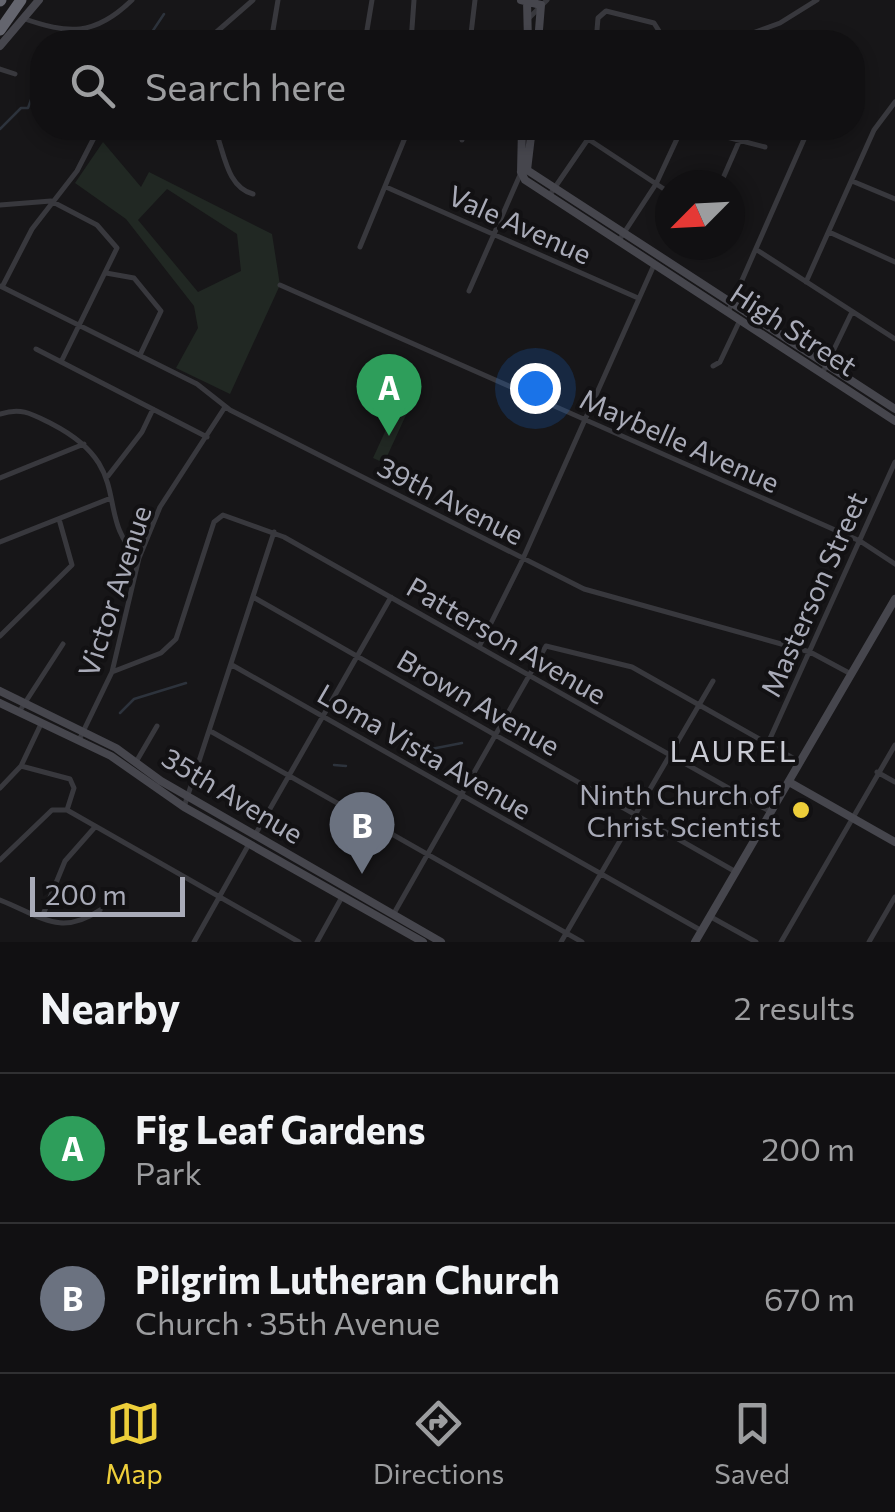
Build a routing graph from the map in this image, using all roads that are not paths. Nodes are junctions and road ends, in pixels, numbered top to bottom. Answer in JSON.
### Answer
{"nodes":[{"id":1,"x":21,"y":0,"type":"edge"},
{"id":2,"x":39,"y":0,"type":"edge"},
{"id":3,"x":132,"y":0,"type":"edge"},
{"id":4,"x":252,"y":0,"type":"edge"},
{"id":5,"x":278,"y":0,"type":"edge"},
{"id":6,"x":372,"y":0,"type":"edge"},
{"id":7,"x":414,"y":0,"type":"edge"},
{"id":8,"x":475,"y":0,"type":"edge"},
{"id":9,"x":817,"y":0,"type":"edge"},
{"id":10,"x":524,"y":1,"type":"edge"},
{"id":11,"x":544,"y":3,"type":"edge"},
{"id":12,"x":530,"y":16,"type":"junction"},
{"id":13,"x":22,"y":18,"type":"junction"},
{"id":14,"x":0,"y":30,"type":"edge"},
{"id":15,"x":62,"y":30,"type":"edge"},
{"id":16,"x":74,"y":30,"type":"edge"},
{"id":17,"x":219,"y":30,"type":"edge"},
{"id":18,"x":273,"y":30,"type":"edge"},
{"id":19,"x":367,"y":30,"type":"edge"},
{"id":20,"x":412,"y":30,"type":"edge"},
{"id":21,"x":471,"y":30,"type":"edge"},
{"id":22,"x":529,"y":30,"type":"edge"},
{"id":23,"x":540,"y":30,"type":"edge"},
{"id":24,"x":597,"y":30,"type":"edge"},
{"id":25,"x":658,"y":30,"type":"edge"},
{"id":26,"x":761,"y":30,"type":"edge"},
{"id":27,"x":0,"y":46,"type":"edge"},
{"id":28,"x":0,"y":69,"type":"edge"},
{"id":29,"x":15,"y":74,"type":"dead end"},
{"id":30,"x":895,"y":102,"type":"edge"},
{"id":31,"x":94,"y":140,"type":"edge"},
{"id":32,"x":220,"y":140,"type":"edge"},
{"id":33,"x":404,"y":140,"type":"edge"},
{"id":34,"x":523,"y":140,"type":"edge"},
{"id":35,"x":530,"y":140,"type":"edge"},
{"id":36,"x":587,"y":140,"type":"edge"},
{"id":37,"x":590,"y":140,"type":"edge"},
{"id":38,"x":676,"y":140,"type":"edge"},
{"id":39,"x":740,"y":140,"type":"edge"},
{"id":40,"x":744,"y":140,"type":"edge"},
{"id":41,"x":804,"y":140,"type":"edge"},
{"id":42,"x":765,"y":146,"type":"dead end"},
{"id":43,"x":662,"y":170,"type":"edge"},
{"id":44,"x":727,"y":170,"type":"edge"},
{"id":45,"x":524,"y":171,"type":"junction"},
{"id":46,"x":852,"y":181,"type":"junction"},
{"id":47,"x":655,"y":183,"type":"edge"},
{"id":48,"x":386,"y":186,"type":"junction"},
{"id":49,"x":655,"y":186,"type":"edge"},
{"id":50,"x":551,"y":192,"type":"junction"},
{"id":51,"x":253,"y":194,"type":"dead end"},
{"id":52,"x":895,"y":199,"type":"edge"},
{"id":53,"x":52,"y":201,"type":"junction"},
{"id":54,"x":0,"y":205,"type":"edge"},
{"id":55,"x":829,"y":232,"type":"junction"},
{"id":56,"x":494,"y":234,"type":"junction"},
{"id":57,"x":621,"y":237,"type":"junction"},
{"id":58,"x":360,"y":247,"type":"dead end"},
{"id":59,"x":757,"y":250,"type":"junction"},
{"id":60,"x":895,"y":262,"type":"edge"},
{"id":61,"x":654,"y":265,"type":"junction"},
{"id":62,"x":106,"y":273,"type":"junction"},
{"id":63,"x":806,"y":282,"type":"junction"},
{"id":64,"x":280,"y":284,"type":"dead end"},
{"id":65,"x":1,"y":286,"type":"edge"},
{"id":66,"x":469,"y":291,"type":"dead end"},
{"id":67,"x":638,"y":298,"type":"junction"},
{"id":68,"x":730,"y":308,"type":"junction"},
{"id":69,"x":852,"y":312,"type":"junction"},
{"id":70,"x":740,"y":320,"type":"junction"},
{"id":71,"x":80,"y":326,"type":"junction"},
{"id":72,"x":895,"y":339,"type":"edge"},
{"id":73,"x":36,"y":349,"type":"dead end"},
{"id":74,"x":140,"y":355,"type":"junction"},
{"id":75,"x":62,"y":362,"type":"junction"},
{"id":76,"x":713,"y":366,"type":"dead end"},
{"id":77,"x":824,"y":370,"type":"junction"},
{"id":78,"x":225,"y":407,"type":"junction"},
{"id":79,"x":153,"y":409,"type":"junction"},
{"id":80,"x":895,"y":410,"type":"edge"},
{"id":81,"x":0,"y":414,"type":"edge"},
{"id":82,"x":584,"y":419,"type":"junction"},
{"id":83,"x":895,"y":422,"type":"edge"},
{"id":84,"x":207,"y":437,"type":"junction"},
{"id":85,"x":84,"y":444,"type":"junction"},
{"id":86,"x":895,"y":462,"type":"edge"},
{"id":87,"x":108,"y":476,"type":"junction"},
{"id":88,"x":0,"y":478,"type":"edge"},
{"id":89,"x":111,"y":498,"type":"junction"},
{"id":90,"x":59,"y":519,"type":"junction"},
{"id":91,"x":274,"y":532,"type":"junction"},
{"id":92,"x":860,"y":541,"type":"junction"},
{"id":93,"x":0,"y":542,"type":"edge"},
{"id":94,"x":139,"y":558,"type":"junction"},
{"id":95,"x":523,"y":558,"type":"junction"},
{"id":96,"x":895,"y":564,"type":"edge"},
{"id":97,"x":253,"y":597,"type":"junction"},
{"id":98,"x":391,"y":597,"type":"junction"},
{"id":99,"x":895,"y":599,"type":"edge"},
{"id":100,"x":0,"y":636,"type":"edge"},
{"id":101,"x":63,"y":644,"type":"dead end"},
{"id":102,"x":479,"y":647,"type":"junction"},
{"id":103,"x":810,"y":652,"type":"junction"},
{"id":104,"x":357,"y":656,"type":"junction"},
{"id":105,"x":232,"y":665,"type":"junction"},
{"id":106,"x":112,"y":672,"type":"junction"},
{"id":107,"x":851,"y":674,"type":"junction"},
{"id":108,"x":529,"y":676,"type":"junction"},
{"id":109,"x":713,"y":681,"type":"dead end"},
{"id":110,"x":0,"y":692,"type":"edge"},
{"id":111,"x":0,"y":703,"type":"edge"},
{"id":112,"x":700,"y":705,"type":"junction"},
{"id":113,"x":22,"y":708,"type":"junction"},
{"id":114,"x":323,"y":716,"type":"junction"},
{"id":115,"x":44,"y":718,"type":"junction"},
{"id":116,"x":158,"y":726,"type":"dead end"},
{"id":117,"x":212,"y":732,"type":"junction"},
{"id":118,"x":495,"y":734,"type":"junction"},
{"id":119,"x":81,"y":735,"type":"junction"},
{"id":120,"x":768,"y":744,"type":"junction"},
{"id":121,"x":895,"y":745,"type":"edge"},
{"id":122,"x":670,"y":756,"type":"junction"},
{"id":123,"x":800,"y":762,"type":"junction"},
{"id":124,"x":133,"y":765,"type":"junction"},
{"id":125,"x":21,"y":766,"type":"junction"},
{"id":126,"x":877,"y":772,"type":"junction"},
{"id":127,"x":289,"y":775,"type":"junction"},
{"id":128,"x":789,"y":782,"type":"junction"},
{"id":129,"x":895,"y":782,"type":"edge"},
{"id":130,"x":0,"y":788,"type":"edge"},
{"id":131,"x":462,"y":794,"type":"junction"},
{"id":132,"x":187,"y":802,"type":"junction"},
{"id":133,"x":67,"y":810,"type":"junction"},
{"id":134,"x":771,"y":812,"type":"junction"},
{"id":135,"x":636,"y":815,"type":"junction"},
{"id":136,"x":852,"y":818,"type":"junction"},
{"id":137,"x":95,"y":827,"type":"junction"},
{"id":138,"x":252,"y":839,"type":"junction"},
{"id":139,"x":895,"y":842,"type":"edge"},
{"id":140,"x":428,"y":855,"type":"junction"},
{"id":141,"x":0,"y":860,"type":"edge"},
{"id":142,"x":736,"y":872,"type":"junction"},
{"id":143,"x":601,"y":874,"type":"junction"},
{"id":144,"x":344,"y":892,"type":"junction"},
{"id":145,"x":895,"y":897,"type":"edge"},
{"id":146,"x":220,"y":898,"type":"junction"},
{"id":147,"x":0,"y":900,"type":"edge"},
{"id":148,"x":100,"y":910,"type":"dead end"},
{"id":149,"x":42,"y":916,"type":"junction"},
{"id":150,"x":710,"y":916,"type":"junction"},
{"id":151,"x":391,"y":918,"type":"junction"},
{"id":152,"x":702,"y":931,"type":"junction"},
{"id":153,"x":566,"y":933,"type":"junction"},
{"id":154,"x":194,"y":942,"type":"edge"},
{"id":155,"x":299,"y":942,"type":"edge"},
{"id":156,"x":316,"y":942,"type":"edge"},
{"id":157,"x":423,"y":942,"type":"edge"},
{"id":158,"x":440,"y":942,"type":"edge"},
{"id":159,"x":561,"y":942,"type":"edge"},
{"id":160,"x":582,"y":942,"type":"edge"},
{"id":161,"x":695,"y":942,"type":"edge"},
{"id":162,"x":756,"y":942,"type":"edge"},
{"id":163,"x":781,"y":942,"type":"edge"},
{"id":164,"x":870,"y":942,"type":"edge"}],
"edges":[{"from":1,"to":14,"type":"highway"},
{"from":2,"to":13,"type":"street"},
{"from":3,"to":16,"type":"street"},
{"from":4,"to":17,"type":"street"},
{"from":5,"to":18,"type":"street"},
{"from":6,"to":19,"type":"street"},
{"from":7,"to":20,"type":"street"},
{"from":8,"to":21,"type":"street"},
{"from":9,"to":26,"type":"street"},
{"from":10,"to":11,"type":"street"},
{"from":10,"to":12,"type":"street"},
{"from":11,"to":12,"type":"street"},
{"from":11,"to":23,"type":"street"},
{"from":12,"to":22,"type":"street"},
{"from":13,"to":15,"type":"street"},
{"from":13,"to":27,"type":"street"},
{"from":24,"to":25,"type":"street"},
{"from":28,"to":29,"type":"street"},
{"from":30,"to":46,"type":"street"},
{"from":31,"to":53,"type":"street"},
{"from":32,"to":51,"type":"street"},
{"from":33,"to":48,"type":"street"},
{"from":34,"to":45,"type":"street"},
{"from":35,"to":45,"type":"street"},
{"from":36,"to":50,"type":"street"},
{"from":37,"to":47,"type":"street"},
{"from":38,"to":43,"type":"street"},
{"from":39,"to":44,"type":"street"},
{"from":40,"to":42,"type":"street"},
{"from":41,"to":59,"type":"street"},
{"from":45,"to":50,"type":"street","name":"High Street"},
{"from":45,"to":56,"type":"street"},
{"from":46,"to":52,"type":"street"},
{"from":46,"to":55,"type":"street"},
{"from":48,"to":56,"type":"street","name":"Vale Avenue"},
{"from":48,"to":58,"type":"street"},
{"from":49,"to":57,"type":"street"},
{"from":50,"to":57,"type":"street","name":"High Street"},
{"from":53,"to":54,"type":"street"},
{"from":53,"to":62,"type":"street"},
{"from":53,"to":65,"type":"street"},
{"from":55,"to":60,"type":"street"},
{"from":55,"to":63,"type":"street"},
{"from":56,"to":66,"type":"street"},
{"from":56,"to":67,"type":"street","name":"Vale Avenue"},
{"from":57,"to":61,"type":"street","name":"High Street"},
{"from":57,"to":68,"type":"street","name":"High Street"},
{"from":59,"to":63,"type":"street"},
{"from":59,"to":68,"type":"street"},
{"from":61,"to":67,"type":"street"},
{"from":61,"to":68,"type":"street","name":"High Street"},
{"from":62,"to":71,"type":"street"},
{"from":62,"to":74,"type":"street"},
{"from":63,"to":69,"type":"street"},
{"from":64,"to":82,"type":"street","name":"Maybelle Avenue"},
{"from":65,"to":71,"type":"street","name":"39th Avenue"},
{"from":67,"to":82,"type":"street"},
{"from":68,"to":70,"type":"street","name":"High Street"},
{"from":68,"to":77,"type":"street","name":"High Street"},
{"from":69,"to":72,"type":"street"},
{"from":69,"to":77,"type":"street"},
{"from":70,"to":76,"type":"street"},
{"from":70,"to":77,"type":"street","name":"High Street"},
{"from":71,"to":74,"type":"street","name":"39th Avenue"},
{"from":71,"to":75,"type":"street"},
{"from":73,"to":75,"type":"street"},
{"from":74,"to":78,"type":"street","name":"39th Avenue"},
{"from":75,"to":79,"type":"street"},
{"from":77,"to":80,"type":"street","name":"High Street"},
{"from":77,"to":83,"type":"street","name":"High Street"},
{"from":78,"to":84,"type":"street","name":"Victor Avenue"},
{"from":78,"to":95,"type":"street","name":"39th Avenue"},
{"from":79,"to":84,"type":"street"},
{"from":79,"to":87,"type":"street"},
{"from":81,"to":85,"type":"street"},
{"from":82,"to":92,"type":"street","name":"Maybelle Avenue"},
{"from":82,"to":95,"type":"street"},
{"from":84,"to":94,"type":"street","name":"Victor Avenue"},
{"from":85,"to":87,"type":"street"},
{"from":85,"to":88,"type":"street"},
{"from":86,"to":92,"type":"street","name":"Masterson Street"},
{"from":87,"to":89,"type":"street"},
{"from":89,"to":90,"type":"street"},
{"from":89,"to":94,"type":"street"},
{"from":90,"to":93,"type":"street"},
{"from":90,"to":100,"type":"street"},
{"from":91,"to":97,"type":"street"},
{"from":91,"to":98,"type":"street","name":"Patterson Avenue"},
{"from":91,"to":106,"type":"street","name":"Patterson Avenue"},
{"from":92,"to":96,"type":"street","name":"Maybelle Avenue"},
{"from":92,"to":103,"type":"street","name":"Masterson Street"},
{"from":94,"to":106,"type":"street","name":"Victor Avenue"},
{"from":95,"to":102,"type":"street"},
{"from":95,"to":103,"type":"street","name":"39th Avenue"},
{"from":97,"to":104,"type":"street","name":"Brown Avenue"},
{"from":97,"to":105,"type":"street"},
{"from":98,"to":102,"type":"street","name":"Patterson Avenue"},
{"from":98,"to":104,"type":"street"},
{"from":99,"to":107,"type":"street"},
{"from":101,"to":113,"type":"street"},
{"from":102,"to":108,"type":"street","name":"Patterson Avenue"},
{"from":103,"to":107,"type":"street","name":"39th Avenue"},
{"from":103,"to":120,"type":"street","name":"Masterson Street"},
{"from":104,"to":114,"type":"street"},
{"from":104,"to":118,"type":"street","name":"Brown Avenue"},
{"from":105,"to":114,"type":"street","name":"Loma Vista Avenue"},
{"from":105,"to":117,"type":"street"},
{"from":106,"to":119,"type":"street","name":"Victor Avenue"},
{"from":107,"to":123,"type":"street"},
{"from":108,"to":112,"type":"street"},
{"from":108,"to":118,"type":"street"},
{"from":108,"to":122,"type":"street","name":"Patterson Avenue"},
{"from":109,"to":112,"type":"street"},
{"from":110,"to":113,"type":"street","name":"35th Avenue"},
{"from":111,"to":113,"type":"street","name":"35th Avenue"},
{"from":112,"to":120,"type":"street"},
{"from":112,"to":122,"type":"street"},
{"from":113,"to":115,"type":"street","name":"35th Avenue"},
{"from":114,"to":127,"type":"street"},
{"from":114,"to":131,"type":"street","name":"Loma Vista Avenue"},
{"from":115,"to":119,"type":"street","name":"35th Avenue"},
{"from":115,"to":125,"type":"street"},
{"from":116,"to":124,"type":"street"},
{"from":117,"to":127,"type":"street"},
{"from":117,"to":132,"type":"street"},
{"from":118,"to":131,"type":"street"},
{"from":118,"to":135,"type":"street","name":"Brown Avenue"},
{"from":119,"to":124,"type":"street","name":"35th Avenue"},
{"from":120,"to":123,"type":"street"},
{"from":121,"to":126,"type":"street"},
{"from":122,"to":134,"type":"street","name":"Patterson Avenue"},
{"from":122,"to":135,"type":"street"},
{"from":123,"to":128,"type":"street"},
{"from":124,"to":132,"type":"street","name":"35th Avenue"},
{"from":125,"to":130,"type":"street"},
{"from":125,"to":133,"type":"street"},
{"from":126,"to":129,"type":"street"},
{"from":126,"to":136,"type":"street"},
{"from":127,"to":138,"type":"street"},
{"from":127,"to":140,"type":"street"},
{"from":128,"to":134,"type":"street"},
{"from":128,"to":136,"type":"street"},
{"from":131,"to":140,"type":"street"},
{"from":131,"to":143,"type":"street","name":"Loma Vista Avenue"},
{"from":132,"to":138,"type":"street","name":"35th Avenue"},
{"from":133,"to":137,"type":"street"},
{"from":133,"to":141,"type":"street"},
{"from":134,"to":142,"type":"street"},
{"from":135,"to":142,"type":"street","name":"Brown Avenue"},
{"from":135,"to":143,"type":"street"},
{"from":136,"to":139,"type":"street"},
{"from":136,"to":163,"type":"street"},
{"from":137,"to":146,"type":"street"},
{"from":137,"to":149,"type":"street"},
{"from":138,"to":144,"type":"street","name":"35th Avenue"},
{"from":138,"to":146,"type":"street"},
{"from":140,"to":151,"type":"street"},
{"from":140,"to":153,"type":"street"},
{"from":142,"to":150,"type":"street"},
{"from":143,"to":152,"type":"street","name":"Loma Vista Avenue"},
{"from":143,"to":153,"type":"street"},
{"from":144,"to":151,"type":"street","name":"35th Avenue"},
{"from":144,"to":156,"type":"street"},
{"from":145,"to":164,"type":"street"},
{"from":146,"to":154,"type":"street"},
{"from":146,"to":155,"type":"street"},
{"from":147,"to":149,"type":"street"},
{"from":148,"to":149,"type":"street"},
{"from":150,"to":152,"type":"street"},
{"from":150,"to":162,"type":"street"},
{"from":151,"to":157,"type":"street","name":"35th Avenue"},
{"from":151,"to":158,"type":"street","name":"35th Avenue"},
{"from":152,"to":161,"type":"street"},
{"from":153,"to":159,"type":"street"},
{"from":153,"to":160,"type":"street"}]}
